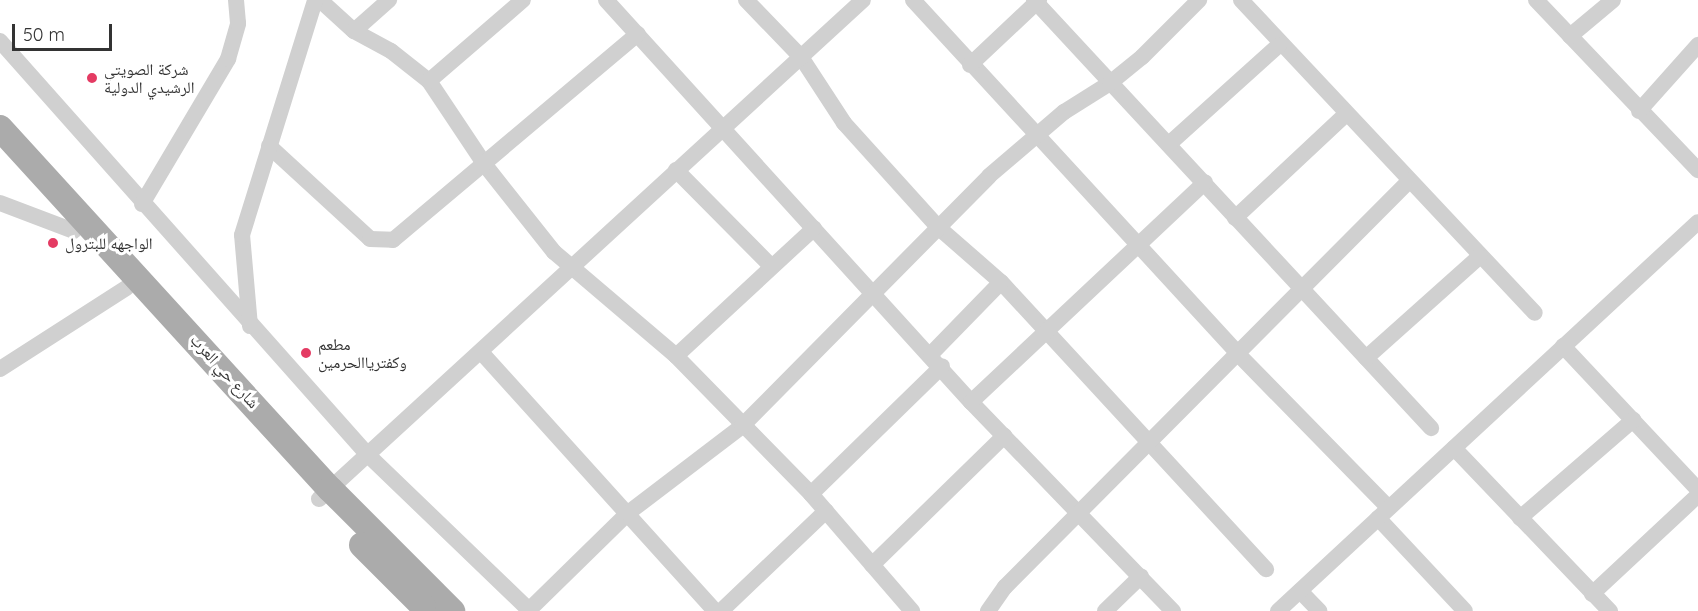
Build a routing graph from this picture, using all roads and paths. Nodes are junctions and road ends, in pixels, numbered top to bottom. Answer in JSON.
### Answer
{"nodes":[{"id":1,"x":236,"y":0,"type":"edge"},
{"id":2,"x":315,"y":0,"type":"edge"},
{"id":3,"x":320,"y":0,"type":"edge"},
{"id":4,"x":389,"y":0,"type":"edge"},
{"id":5,"x":523,"y":0,"type":"edge"},
{"id":6,"x":606,"y":0,"type":"edge"},
{"id":7,"x":746,"y":0,"type":"edge"},
{"id":8,"x":863,"y":0,"type":"edge"},
{"id":9,"x":913,"y":0,"type":"edge"},
{"id":10,"x":1199,"y":0,"type":"edge"},
{"id":11,"x":1241,"y":0,"type":"edge"},
{"id":12,"x":1536,"y":0,"type":"edge"},
{"id":13,"x":1613,"y":0,"type":"edge"},
{"id":14,"x":1036,"y":1,"type":"edge"},
{"id":15,"x":354,"y":31,"type":"junction"},
{"id":16,"x":638,"y":34,"type":"junction"},
{"id":17,"x":1570,"y":36,"type":"junction"},
{"id":18,"x":0,"y":41,"type":"edge"},
{"id":19,"x":1279,"y":45,"type":"junction"},
{"id":20,"x":1698,"y":45,"type":"edge"},
{"id":21,"x":801,"y":57,"type":"junction"},
{"id":22,"x":970,"y":65,"type":"junction"},
{"id":23,"x":429,"y":81,"type":"junction"},
{"id":24,"x":1110,"y":83,"type":"junction"},
{"id":25,"x":1639,"y":111,"type":"junction"},
{"id":26,"x":1346,"y":114,"type":"junction"},
{"id":27,"x":0,"y":128,"type":"edge"},
{"id":28,"x":724,"y":128,"type":"junction"},
{"id":29,"x":1034,"y":135,"type":"junction"},
{"id":30,"x":1169,"y":144,"type":"junction"},
{"id":31,"x":269,"y":146,"type":"junction"},
{"id":32,"x":0,"y":152,"type":"edge"},
{"id":33,"x":485,"y":165,"type":"junction"},
{"id":34,"x":676,"y":170,"type":"junction"},
{"id":35,"x":1698,"y":170,"type":"edge"},
{"id":36,"x":1409,"y":181,"type":"junction"},
{"id":37,"x":1205,"y":182,"type":"junction"},
{"id":38,"x":0,"y":203,"type":"edge"},
{"id":39,"x":142,"y":204,"type":"junction"},
{"id":40,"x":1235,"y":218,"type":"junction"},
{"id":41,"x":1698,"y":222,"type":"edge"},
{"id":42,"x":814,"y":228,"type":"junction"},
{"id":43,"x":939,"y":228,"type":"junction"},
{"id":44,"x":74,"y":231,"type":"junction"},
{"id":45,"x":1137,"y":245,"type":"junction"},
{"id":46,"x":1479,"y":257,"type":"junction"},
{"id":47,"x":772,"y":267,"type":"junction"},
{"id":48,"x":570,"y":269,"type":"junction"},
{"id":49,"x":119,"y":272,"type":"junction"},
{"id":50,"x":1001,"y":282,"type":"junction"},
{"id":51,"x":1301,"y":289,"type":"junction"},
{"id":52,"x":875,"y":293,"type":"junction"},
{"id":53,"x":1535,"y":314,"type":"dead end"},
{"id":54,"x":250,"y":327,"type":"junction"},
{"id":55,"x":1045,"y":333,"type":"junction"},
{"id":56,"x":1563,"y":346,"type":"junction"},
{"id":57,"x":481,"y":352,"type":"junction"},
{"id":58,"x":1239,"y":355,"type":"junction"},
{"id":59,"x":676,"y":356,"type":"junction"},
{"id":60,"x":1366,"y":358,"type":"junction"},
{"id":61,"x":936,"y":360,"type":"junction"},
{"id":62,"x":0,"y":369,"type":"edge"},
{"id":63,"x":971,"y":402,"type":"junction"},
{"id":64,"x":1633,"y":420,"type":"junction"},
{"id":65,"x":742,"y":426,"type":"junction"},
{"id":66,"x":1431,"y":428,"type":"dead end"},
{"id":67,"x":1004,"y":436,"type":"junction"},
{"id":68,"x":1148,"y":441,"type":"junction"},
{"id":69,"x":1454,"y":448,"type":"junction"},
{"id":70,"x":368,"y":455,"type":"junction"},
{"id":71,"x":1698,"y":490,"type":"edge"},
{"id":72,"x":324,"y":494,"type":"junction"},
{"id":73,"x":811,"y":494,"type":"junction"},
{"id":74,"x":1698,"y":495,"type":"edge"},
{"id":75,"x":826,"y":512,"type":"junction"},
{"id":76,"x":628,"y":513,"type":"junction"},
{"id":77,"x":1079,"y":513,"type":"junction"},
{"id":78,"x":1384,"y":513,"type":"junction"},
{"id":79,"x":1520,"y":518,"type":"junction"},
{"id":80,"x":872,"y":565,"type":"junction"},
{"id":81,"x":1266,"y":569,"type":"dead end"},
{"id":82,"x":1141,"y":576,"type":"junction"},
{"id":83,"x":1300,"y":591,"type":"junction"},
{"id":84,"x":1601,"y":605,"type":"edge"},
{"id":85,"x":428,"y":611,"type":"edge"},
{"id":86,"x":452,"y":611,"type":"edge"},
{"id":87,"x":529,"y":611,"type":"edge"},
{"id":88,"x":715,"y":611,"type":"edge"},
{"id":89,"x":721,"y":611,"type":"edge"},
{"id":90,"x":912,"y":611,"type":"edge"},
{"id":91,"x":988,"y":611,"type":"edge"},
{"id":92,"x":1105,"y":611,"type":"edge"},
{"id":93,"x":1173,"y":611,"type":"edge"},
{"id":94,"x":1278,"y":611,"type":"edge"},
{"id":95,"x":1319,"y":611,"type":"edge"},
{"id":96,"x":1465,"y":611,"type":"edge"}],
"edges":[{"from":1,"to":39,"type":"street"},
{"from":2,"to":31,"type":"street"},
{"from":3,"to":15,"type":"street"},
{"from":4,"to":15,"type":"street"},
{"from":5,"to":23,"type":"street"},
{"from":6,"to":16,"type":"street"},
{"from":7,"to":21,"type":"street"},
{"from":8,"to":21,"type":"street"},
{"from":9,"to":22,"type":"street"},
{"from":10,"to":24,"type":"street"},
{"from":11,"to":19,"type":"street"},
{"from":12,"to":17,"type":"street"},
{"from":13,"to":17,"type":"street"},
{"from":14,"to":22,"type":"street"},
{"from":14,"to":24,"type":"street"},
{"from":15,"to":23,"type":"street"},
{"from":16,"to":28,"type":"street"},
{"from":16,"to":33,"type":"street"},
{"from":17,"to":25,"type":"street"},
{"from":18,"to":39,"type":"street"},
{"from":19,"to":26,"type":"street"},
{"from":19,"to":30,"type":"street"},
{"from":20,"to":25,"type":"street"},
{"from":21,"to":28,"type":"street"},
{"from":21,"to":43,"type":"street"},
{"from":22,"to":29,"type":"street"},
{"from":23,"to":33,"type":"street"},
{"from":24,"to":29,"type":"street"},
{"from":24,"to":30,"type":"street"},
{"from":25,"to":35,"type":"street"},
{"from":26,"to":36,"type":"street"},
{"from":26,"to":40,"type":"street"},
{"from":27,"to":49,"type":"main road","name":"شارع حي العرب"},
{"from":28,"to":34,"type":"street"},
{"from":28,"to":42,"type":"street"},
{"from":29,"to":43,"type":"street"},
{"from":29,"to":45,"type":"street"},
{"from":30,"to":37,"type":"street"},
{"from":31,"to":33,"type":"street"},
{"from":31,"to":54,"type":"street"},
{"from":32,"to":44,"type":"main road","name":"شارع حي العرب"},
{"from":33,"to":48,"type":"street"},
{"from":34,"to":47,"type":"street"},
{"from":34,"to":48,"type":"street"},
{"from":36,"to":46,"type":"street"},
{"from":36,"to":51,"type":"street"},
{"from":37,"to":40,"type":"street"},
{"from":37,"to":45,"type":"street"},
{"from":38,"to":44,"type":"street"},
{"from":39,"to":54,"type":"street"},
{"from":40,"to":51,"type":"street"},
{"from":41,"to":56,"type":"street"},
{"from":42,"to":47,"type":"street"},
{"from":42,"to":52,"type":"street"},
{"from":43,"to":50,"type":"street"},
{"from":43,"to":52,"type":"street"},
{"from":44,"to":49,"type":"main road","name":"شارع حي العرب"},
{"from":45,"to":55,"type":"street"},
{"from":45,"to":58,"type":"street"},
{"from":46,"to":53,"type":"street"},
{"from":46,"to":60,"type":"street"},
{"from":47,"to":59,"type":"street"},
{"from":48,"to":57,"type":"street"},
{"from":48,"to":59,"type":"street"},
{"from":49,"to":62,"type":"street"},
{"from":49,"to":72,"type":"main road","name":"شارع حي العرب"},
{"from":50,"to":55,"type":"street"},
{"from":50,"to":61,"type":"street"},
{"from":51,"to":58,"type":"street"},
{"from":51,"to":60,"type":"street"},
{"from":52,"to":61,"type":"street"},
{"from":52,"to":65,"type":"street"},
{"from":54,"to":70,"type":"street"},
{"from":55,"to":63,"type":"street"},
{"from":55,"to":68,"type":"street"},
{"from":56,"to":64,"type":"street"},
{"from":56,"to":69,"type":"street"},
{"from":57,"to":70,"type":"street"},
{"from":57,"to":76,"type":"street"},
{"from":58,"to":68,"type":"street"},
{"from":58,"to":78,"type":"street"},
{"from":59,"to":65,"type":"street"},
{"from":60,"to":66,"type":"street"},
{"from":61,"to":63,"type":"street"},
{"from":61,"to":73,"type":"street"},
{"from":63,"to":67,"type":"street"},
{"from":64,"to":71,"type":"street"},
{"from":64,"to":79,"type":"street"},
{"from":65,"to":73,"type":"street"},
{"from":65,"to":76,"type":"street"},
{"from":67,"to":77,"type":"street"},
{"from":67,"to":80,"type":"street"},
{"from":68,"to":77,"type":"street"},
{"from":68,"to":81,"type":"street"},
{"from":69,"to":78,"type":"street"},
{"from":69,"to":79,"type":"street"},
{"from":70,"to":72,"type":"street"},
{"from":70,"to":87,"type":"street"},
{"from":72,"to":85,"type":"main road","name":"شارع حي العرب"},
{"from":72,"to":86,"type":"main road","name":"شارع حي العرب"},
{"from":73,"to":75,"type":"street"},
{"from":74,"to":84,"type":"street"},
{"from":75,"to":80,"type":"street"},
{"from":75,"to":89,"type":"street"},
{"from":76,"to":87,"type":"street"},
{"from":76,"to":88,"type":"street"},
{"from":77,"to":82,"type":"street"},
{"from":77,"to":91,"type":"street"},
{"from":78,"to":83,"type":"street"},
{"from":78,"to":96,"type":"street"},
{"from":79,"to":84,"type":"street"},
{"from":80,"to":90,"type":"street"},
{"from":82,"to":92,"type":"street"},
{"from":82,"to":93,"type":"street"},
{"from":83,"to":94,"type":"street"},
{"from":83,"to":95,"type":"street"}]}
